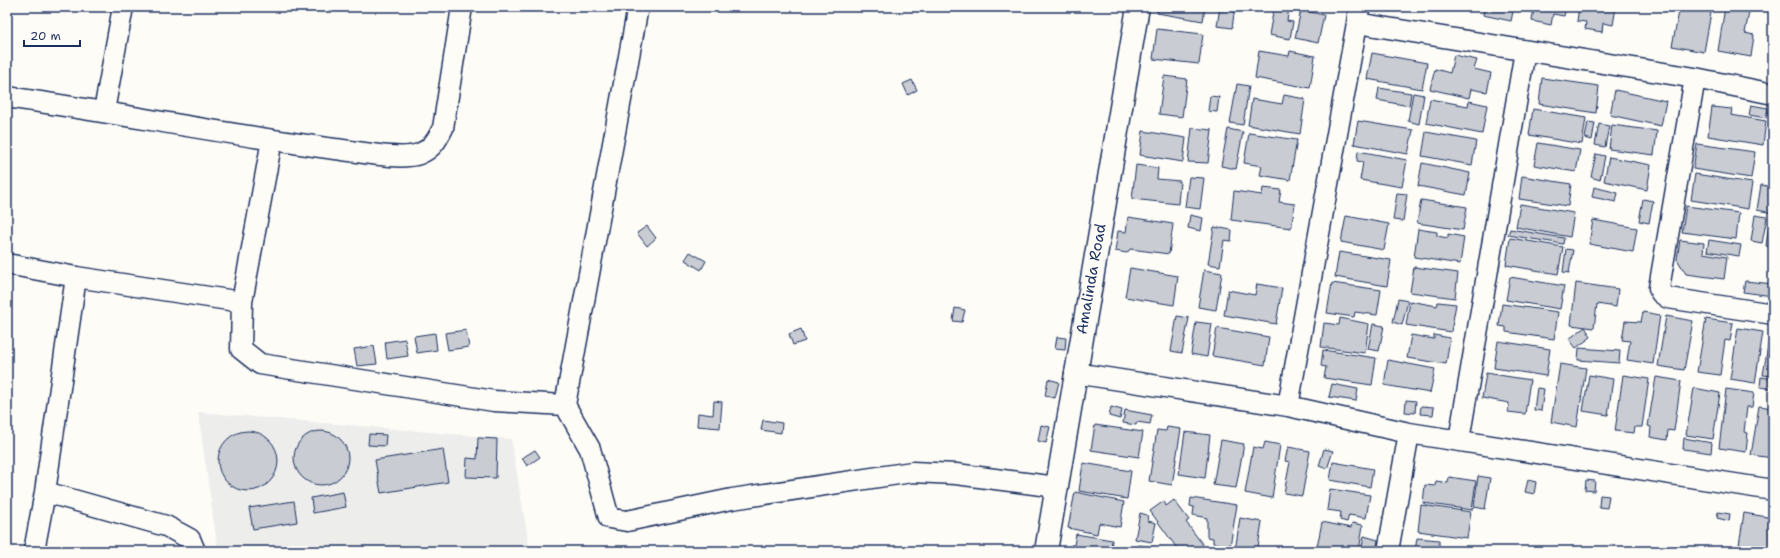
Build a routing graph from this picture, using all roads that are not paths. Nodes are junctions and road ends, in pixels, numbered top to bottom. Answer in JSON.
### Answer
{"nodes":[{"id":1,"x":123,"y":7,"type":"edge"},
{"id":2,"x":462,"y":7,"type":"edge"},
{"id":3,"x":638,"y":7,"type":"edge"},
{"id":4,"x":1138,"y":7,"type":"edge"},
{"id":5,"x":1358,"y":15,"type":"edge"},
{"id":6,"x":1525,"y":51,"type":"junction"},
{"id":7,"x":1695,"y":78,"type":"junction"},
{"id":8,"x":1773,"y":94,"type":"edge"},
{"id":9,"x":7,"y":97,"type":"edge"},
{"id":10,"x":104,"y":111,"type":"junction"},
{"id":11,"x":272,"y":140,"type":"junction"},
{"id":12,"x":7,"y":264,"type":"edge"},
{"id":13,"x":76,"y":277,"type":"junction"},
{"id":14,"x":242,"y":302,"type":"junction"},
{"id":15,"x":1773,"y":314,"type":"edge"},
{"id":16,"x":1075,"y":373,"type":"junction"},
{"id":17,"x":565,"y":405,"type":"junction"},
{"id":18,"x":1288,"y":406,"type":"junction"},
{"id":19,"x":1409,"y":433,"type":"junction"},
{"id":20,"x":1459,"y":440,"type":"junction"},
{"id":21,"x":1057,"y":487,"type":"junction"},
{"id":22,"x":1773,"y":490,"type":"edge"},
{"id":23,"x":45,"y":492,"type":"junction"},
{"id":24,"x":34,"y":551,"type":"edge"},
{"id":25,"x":195,"y":551,"type":"edge"},
{"id":26,"x":1046,"y":551,"type":"edge"},
{"id":27,"x":1388,"y":551,"type":"edge"}],
"edges":[{"from":1,"to":10,"type":"street"},
{"from":2,"to":11,"type":"street"},
{"from":3,"to":17,"type":"street"},
{"from":4,"to":16,"type":"street","name":"Amalinda Road"},
{"from":5,"to":6,"type":"street"},
{"from":5,"to":18,"type":"street"},
{"from":6,"to":7,"type":"street"},
{"from":6,"to":20,"type":"street"},
{"from":7,"to":8,"type":"street"},
{"from":7,"to":15,"type":"street"},
{"from":9,"to":10,"type":"street"},
{"from":10,"to":11,"type":"street"},
{"from":11,"to":14,"type":"street"},
{"from":12,"to":13,"type":"street"},
{"from":13,"to":14,"type":"street"},
{"from":13,"to":23,"type":"street"},
{"from":14,"to":17,"type":"street"},
{"from":16,"to":18,"type":"street"},
{"from":16,"to":21,"type":"street","name":"Amalinda Road"},
{"from":17,"to":21,"type":"street"},
{"from":18,"to":19,"type":"street"},
{"from":19,"to":20,"type":"street"},
{"from":19,"to":27,"type":"street"},
{"from":20,"to":22,"type":"street"},
{"from":21,"to":26,"type":"street","name":"Amalinda Road"},
{"from":23,"to":24,"type":"street"},
{"from":23,"to":25,"type":"street"}]}
